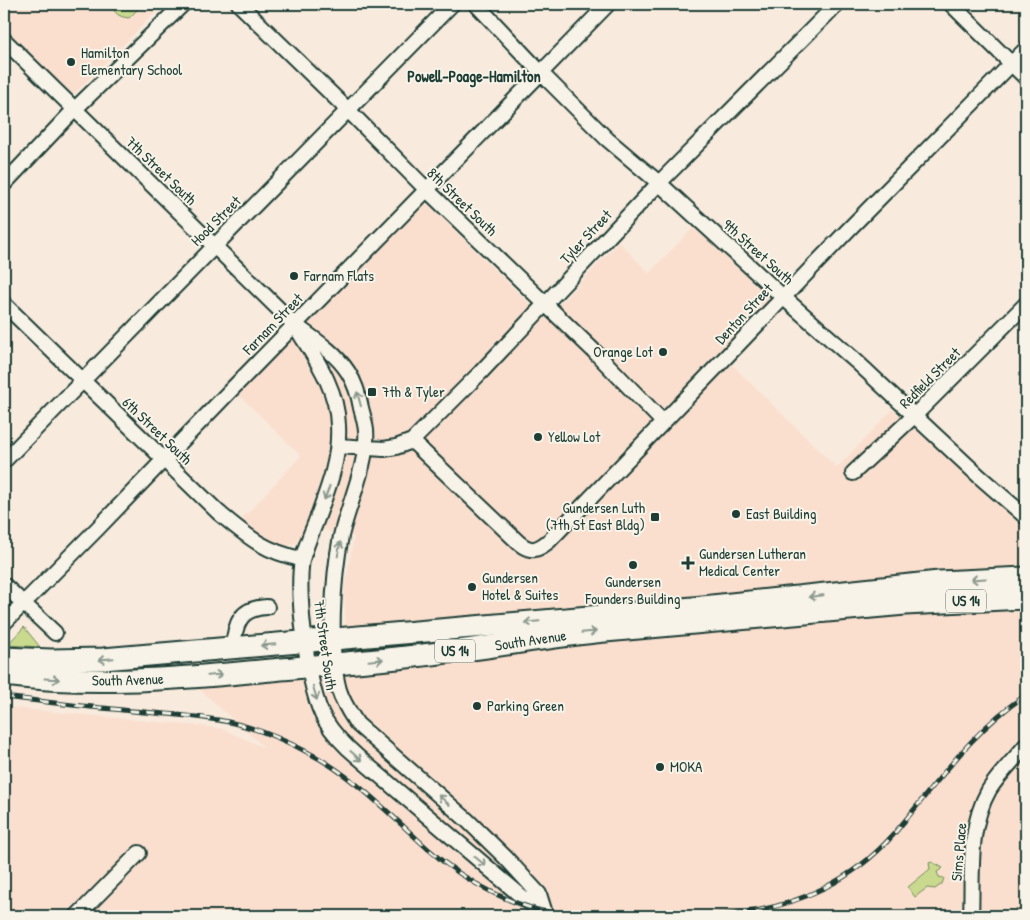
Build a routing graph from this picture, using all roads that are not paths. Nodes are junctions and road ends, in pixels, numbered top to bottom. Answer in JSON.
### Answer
{"nodes":[{"id":1,"x":183,"y":4,"type":"edge"},
{"id":2,"x":239,"y":4,"type":"edge"},
{"id":3,"x":452,"y":4,"type":"edge"},
{"id":4,"x":476,"y":4,"type":"edge"},
{"id":5,"x":608,"y":4,"type":"edge"},
{"id":6,"x":837,"y":4,"type":"edge"},
{"id":7,"x":951,"y":4,"type":"edge"},
{"id":8,"x":4,"y":40,"type":"edge"},
{"id":9,"x":1026,"y":49,"type":"edge"},
{"id":10,"x":1010,"y":64,"type":"junction"},
{"id":11,"x":541,"y":73,"type":"junction"},
{"id":12,"x":1026,"y":78,"type":"edge"},
{"id":13,"x":74,"y":110,"type":"junction"},
{"id":14,"x":348,"y":110,"type":"junction"},
{"id":15,"x":659,"y":183,"type":"junction"},
{"id":16,"x":4,"y":184,"type":"edge"},
{"id":17,"x":426,"y":190,"type":"junction"},
{"id":18,"x":214,"y":246,"type":"junction"},
{"id":19,"x":783,"y":297,"type":"junction"},
{"id":20,"x":4,"y":304,"type":"edge"},
{"id":21,"x":545,"y":304,"type":"junction"},
{"id":22,"x":1026,"y":304,"type":"edge"},
{"id":23,"x":295,"y":325,"type":"junction"},
{"id":24,"x":82,"y":381,"type":"junction"},
{"id":25,"x":914,"y":416,"type":"junction"},
{"id":26,"x":663,"y":422,"type":"junction"},
{"id":27,"x":412,"y":441,"type":"junction"},
{"id":28,"x":338,"y":446,"type":"junction"},
{"id":29,"x":366,"y":447,"type":"junction"},
{"id":30,"x":164,"y":460,"type":"junction"},
{"id":31,"x":4,"y":461,"type":"edge"},
{"id":32,"x":853,"y":473,"type":"dead end"},
{"id":33,"x":1026,"y":516,"type":"edge"},
{"id":34,"x":302,"y":559,"type":"junction"},
{"id":35,"x":1026,"y":578,"type":"edge"},
{"id":36,"x":4,"y":584,"type":"edge"},
{"id":37,"x":1026,"y":598,"type":"edge"},
{"id":38,"x":23,"y":603,"type":"junction"},
{"id":39,"x":267,"y":607,"type":"dead end"},
{"id":40,"x":4,"y":623,"type":"edge"},
{"id":41,"x":55,"y":633,"type":"dead end"},
{"id":42,"x":334,"y":639,"type":"junction"},
{"id":43,"x":306,"y":642,"type":"junction"},
{"id":44,"x":234,"y":648,"type":"junction"},
{"id":45,"x":4,"y":658,"type":"edge"},
{"id":46,"x":334,"y":664,"type":"junction"},
{"id":47,"x":309,"y":666,"type":"junction"},
{"id":48,"x":4,"y":675,"type":"edge"},
{"id":49,"x":1026,"y":745,"type":"edge"},
{"id":50,"x":139,"y":853,"type":"dead end"},
{"id":51,"x":547,"y":915,"type":"edge"},
{"id":52,"x":77,"y":916,"type":"edge"},
{"id":53,"x":971,"y":916,"type":"edge"}],
"edges":[{"from":1,"to":13,"type":"street"},
{"from":2,"to":14,"type":"street","name":"8th Street South"},
{"from":3,"to":14,"type":"street","name":"Hood Street"},
{"from":4,"to":11,"type":"street","name":"9th Street South"},
{"from":5,"to":11,"type":"street","name":"Farnam Street"},
{"from":6,"to":15,"type":"street","name":"Tyler Street"},
{"from":7,"to":10,"type":"street"},
{"from":8,"to":13,"type":"street","name":"7th Street South"},
{"from":9,"to":10,"type":"street","name":"Denton Street"},
{"from":10,"to":12,"type":"street"},
{"from":10,"to":19,"type":"street","name":"Denton Street"},
{"from":11,"to":15,"type":"street","name":"9th Street South"},
{"from":11,"to":17,"type":"street","name":"Farnam Street"},
{"from":13,"to":16,"type":"street"},
{"from":13,"to":18,"type":"street","name":"7th Street South"},
{"from":14,"to":17,"type":"street","name":"8th Street South"},
{"from":14,"to":18,"type":"street","name":"Hood Street"},
{"from":15,"to":19,"type":"street","name":"9th Street South"},
{"from":15,"to":21,"type":"street","name":"Tyler Street"},
{"from":17,"to":21,"type":"street","name":"8th Street South"},
{"from":17,"to":23,"type":"street","name":"Farnam Street"},
{"from":18,"to":23,"type":"street","name":"7th Street South"},
{"from":18,"to":24,"type":"street","name":"Hood Street"},
{"from":19,"to":25,"type":"street","name":"9th Street South"},
{"from":19,"to":26,"type":"street","name":"Denton Street"},
{"from":20,"to":24,"type":"street","name":"6th Street South"},
{"from":21,"to":26,"type":"street","name":"8th Street South"},
{"from":21,"to":27,"type":"street","name":"Tyler Street"},
{"from":22,"to":25,"type":"street","name":"Redfield Street"},
{"from":23,"to":28,"type":"street","name":"7th Street South"},
{"from":29,"to":23,"type":"street","name":"7th Street South","one_way":true},
{"from":23,"to":30,"type":"street","name":"Farnam Street"},
{"from":24,"to":30,"type":"street","name":"6th Street South"},
{"from":24,"to":31,"type":"street","name":"Hood Street"},
{"from":25,"to":32,"type":"street","name":"Redfield Street"},
{"from":25,"to":33,"type":"street","name":"9th Street South"},
{"from":26,"to":27,"type":"street","name":"Denton Street"},
{"from":27,"to":29,"type":"street","name":"Tyler Street"},
{"from":28,"to":29,"type":"street","name":"Tyler Street"},
{"from":28,"to":34,"type":"street","name":"7th Street South","one_way":true},
{"from":42,"to":29,"type":"street","name":"7th Street South","one_way":true},
{"from":30,"to":34,"type":"street","name":"6th Street South"},
{"from":30,"to":38,"type":"street","name":"Farnam Street"},
{"from":34,"to":43,"type":"street","name":"7th Street South"},
{"from":35,"to":42,"type":"highway","name":"South Avenue","number":"US 14","one_way":true},
{"from":36,"to":38,"type":"street"},
{"from":46,"to":37,"type":"highway","name":"South Avenue","number":"US 14","one_way":true},
{"from":38,"to":40,"type":"street","name":"Farnam Street"},
{"from":38,"to":41,"type":"street"},
{"from":39,"to":44,"type":"street"},
{"from":42,"to":43,"type":"highway","name":"South Avenue","number":"US 14"},
{"from":42,"to":46,"type":"street","name":"7th Street South"},
{"from":43,"to":44,"type":"highway","name":"South Avenue","number":"US 14","one_way":true},
{"from":43,"to":47,"type":"street","name":"7th Street South"},
{"from":44,"to":45,"type":"highway","name":"South Avenue","number":"US 14","one_way":true},
{"from":46,"to":47,"type":"highway","name":"South Avenue","number":"US 14"},
{"from":51,"to":46,"type":"street","name":"7th Street South","one_way":true},
{"from":48,"to":47,"type":"highway","name":"South Avenue","number":"US 14","one_way":true},
{"from":47,"to":51,"type":"street","name":"7th Street South","one_way":true},
{"from":49,"to":53,"type":"street","name":"Sims Place"},
{"from":50,"to":52,"type":"street"}]}
